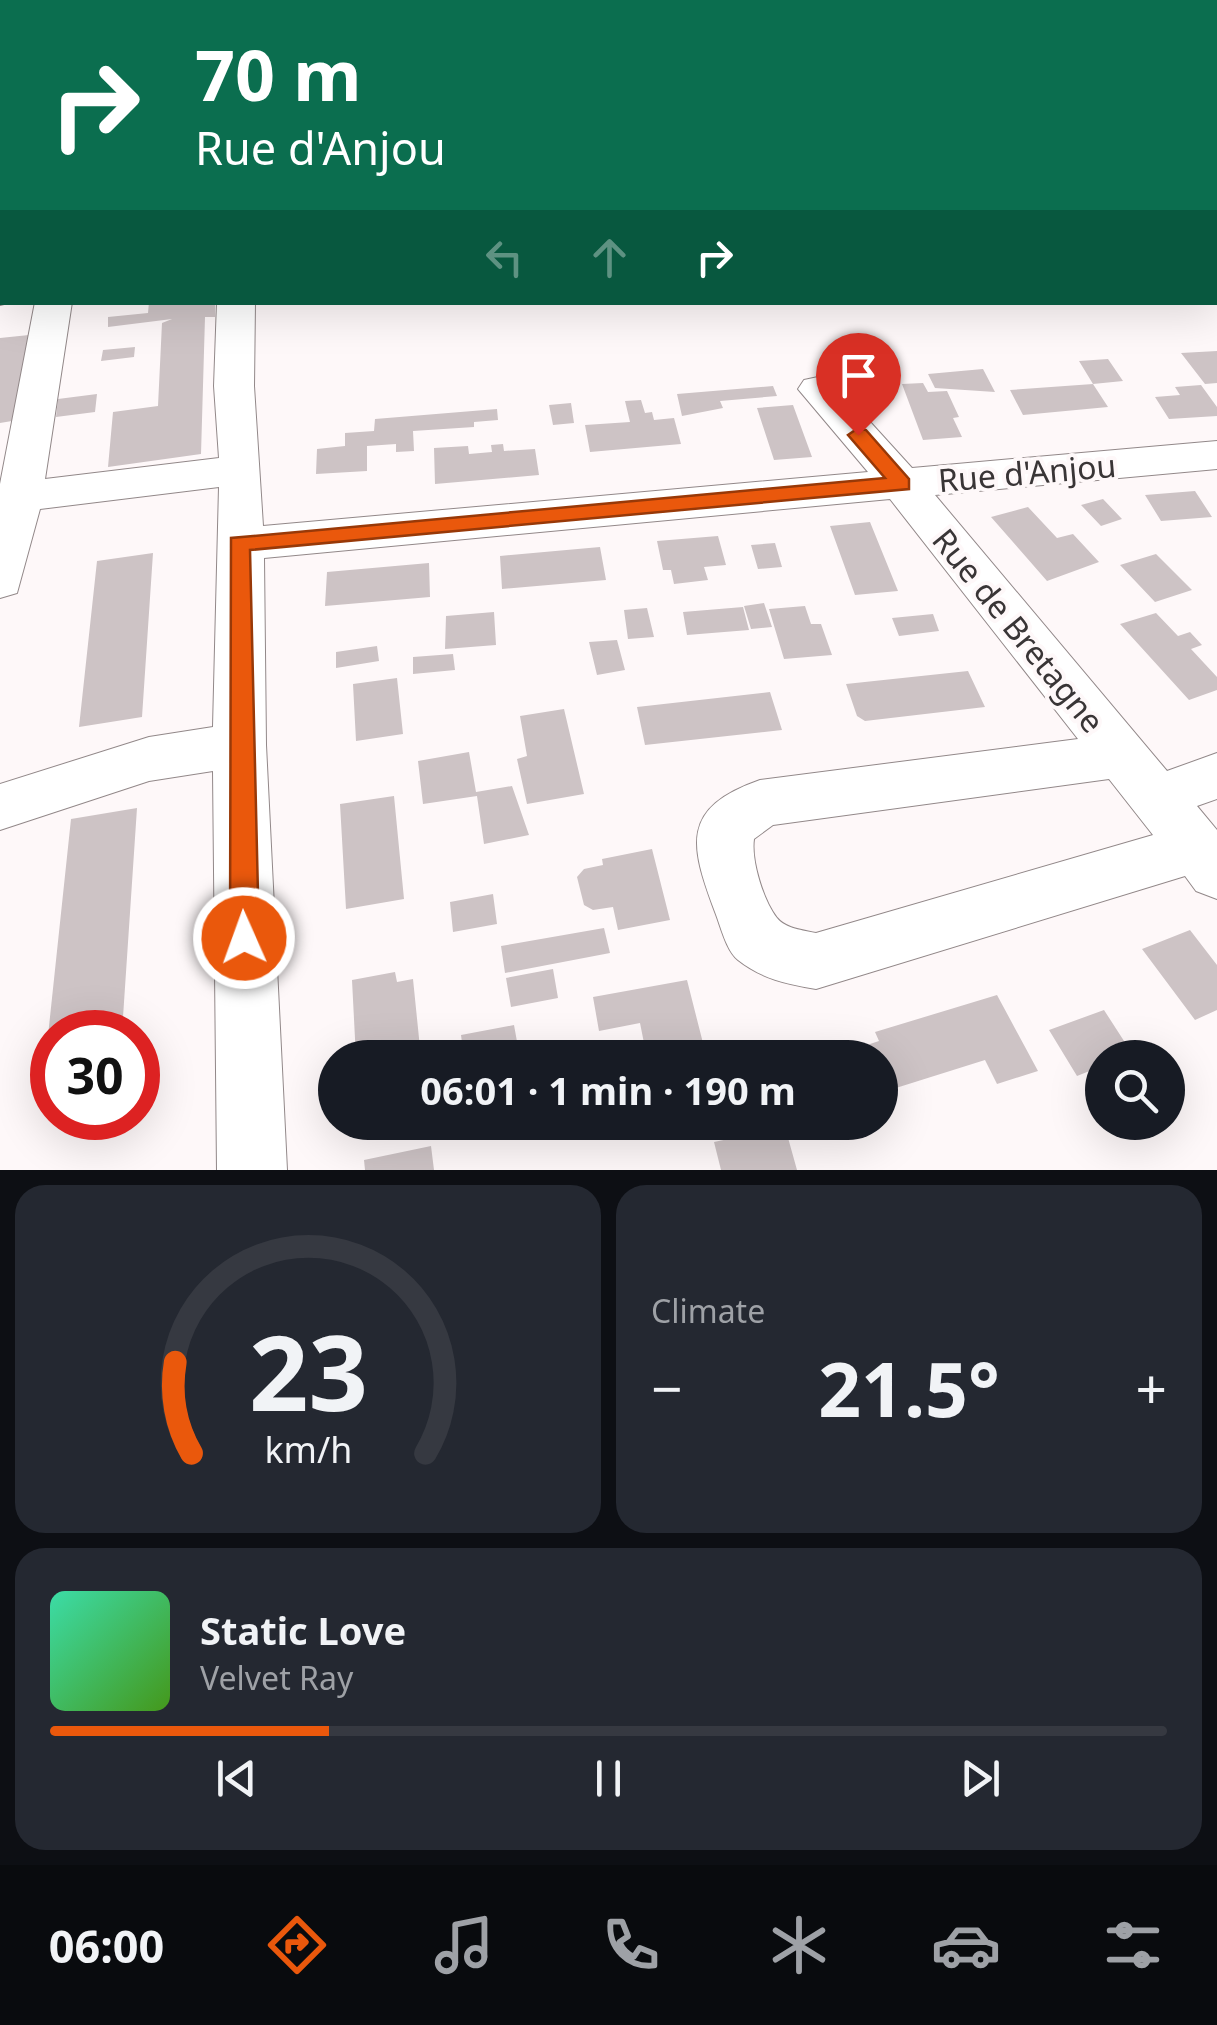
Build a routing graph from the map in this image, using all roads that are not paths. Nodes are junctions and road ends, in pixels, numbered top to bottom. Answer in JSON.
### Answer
{"nodes":[{"id":1,"x":53,"y":305,"type":"edge"},
{"id":2,"x":236,"y":305,"type":"edge"},
{"id":3,"x":818,"y":389,"type":"dead end"},
{"id":4,"x":1217,"y":455,"type":"edge"},
{"id":5,"x":241,"y":470,"type":"junction"},
{"id":6,"x":902,"y":484,"type":"junction"},
{"id":7,"x":10,"y":499,"type":"edge"},
{"id":8,"x":239,"y":544,"type":"junction"},
{"id":9,"x":0,"y":581,"type":"edge"},
{"id":10,"x":238,"y":745,"type":"junction"},
{"id":11,"x":1217,"y":776,"type":"edge"},
{"id":12,"x":1137,"y":777,"type":"junction"},
{"id":13,"x":0,"y":808,"type":"edge"},
{"id":14,"x":1206,"y":861,"type":"edge"},
{"id":15,"x":252,"y":1170,"type":"edge"}],
"edges":[{"from":1,"to":7,"type":"street"},
{"from":2,"to":5,"type":"street"},
{"from":3,"to":6,"type":"street","name":"Rue de Bretagne"},
{"from":4,"to":6,"type":"street","name":"Rue d'Anjou"},
{"from":5,"to":7,"type":"street"},
{"from":5,"to":8,"type":"street"},
{"from":6,"to":8,"type":"street","name":"Rue d'Anjou"},
{"from":6,"to":12,"type":"street","name":"Rue de Bretagne"},
{"from":7,"to":9,"type":"street"},
{"from":8,"to":10,"type":"street"},
{"from":10,"to":13,"type":"street"},
{"from":10,"to":15,"type":"street"},
{"from":11,"to":12,"type":"street"},
{"from":12,"to":14,"type":"street","name":"Rue de Bretagne"},
{"from":12,"to":14,"type":"street"}]}
